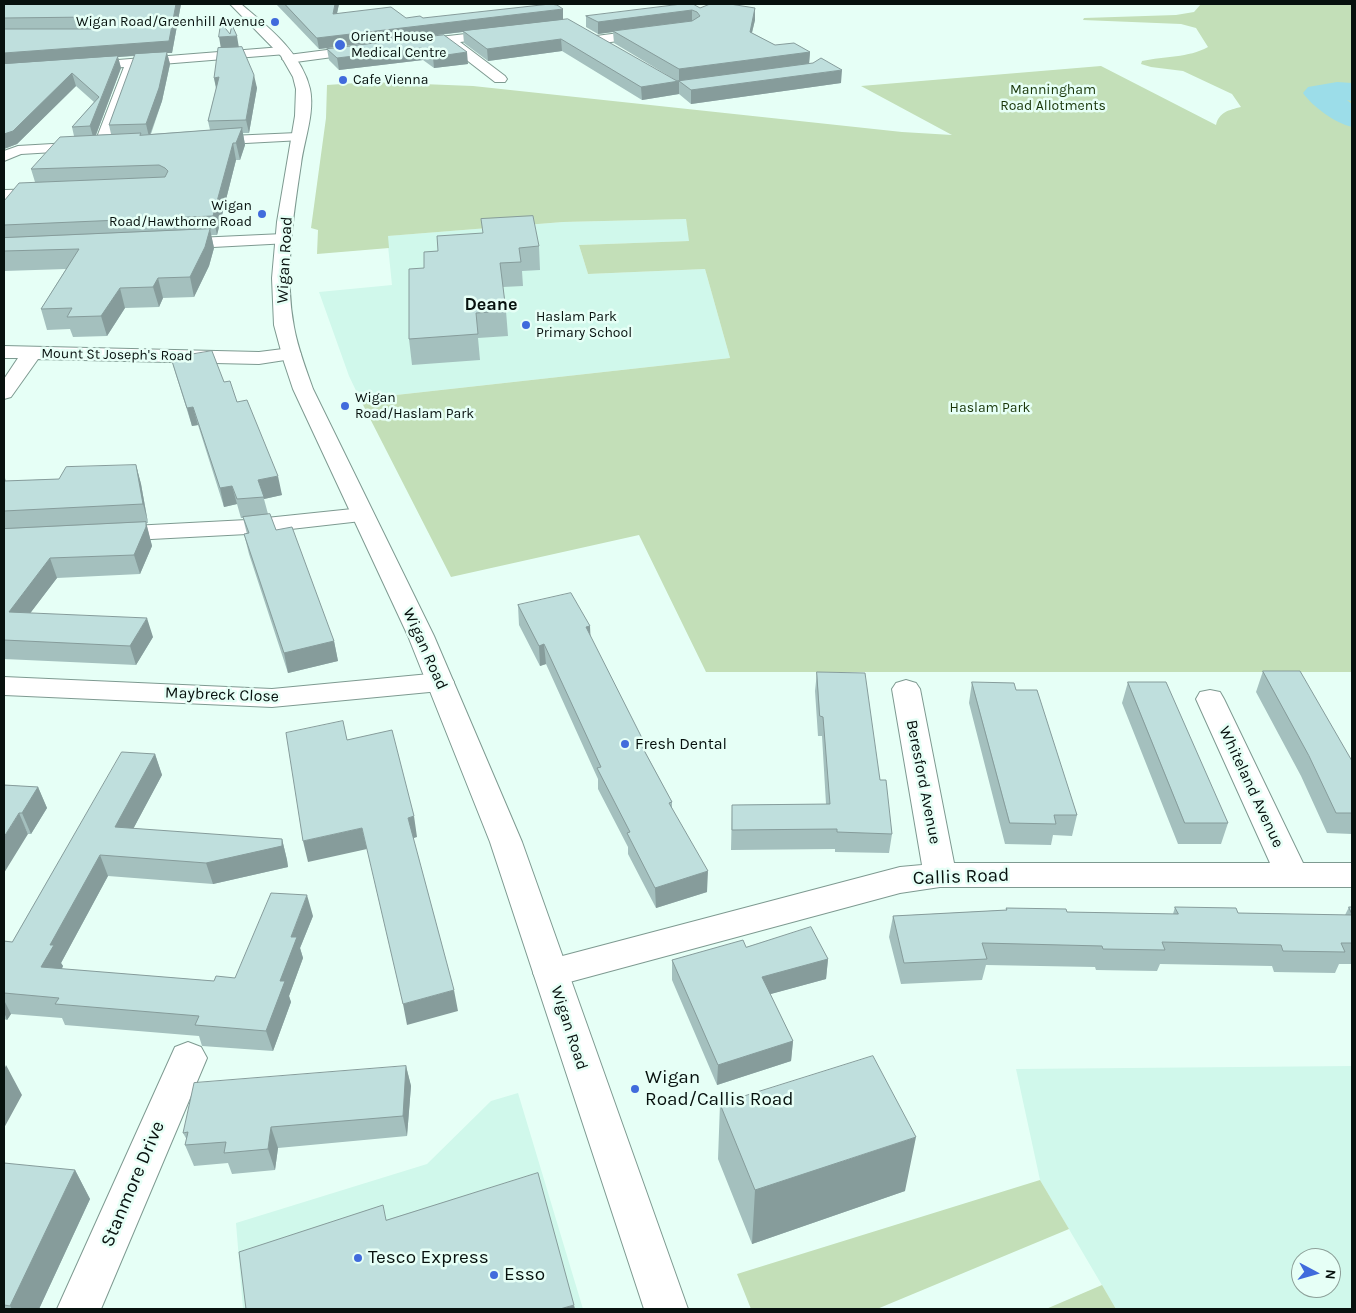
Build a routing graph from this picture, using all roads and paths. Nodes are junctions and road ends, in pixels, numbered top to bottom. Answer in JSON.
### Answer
{"nodes":[{"id":1,"x":235,"y":4,"type":"edge"},
{"id":2,"x":663,"y":31,"type":"edge"},
{"id":3,"x":515,"y":32,"type":"edge"},
{"id":4,"x":449,"y":40,"type":"junction"},
{"id":5,"x":402,"y":45,"type":"edge"},
{"id":6,"x":383,"y":48,"type":"edge"},
{"id":7,"x":103,"y":49,"type":"edge"},
{"id":8,"x":612,"y":50,"type":"edge"},
{"id":9,"x":285,"y":55,"type":"junction"},
{"id":10,"x":132,"y":62,"type":"junction"},
{"id":11,"x":112,"y":64,"type":"junction"},
{"id":12,"x":71,"y":66,"type":"edge"},
{"id":13,"x":500,"y":79,"type":"dead end"},
{"id":14,"x":297,"y":137,"type":"junction"},
{"id":15,"x":195,"y":142,"type":"edge"},
{"id":16,"x":120,"y":145,"type":"edge"},
{"id":17,"x":101,"y":146,"type":"junction"},
{"id":18,"x":4,"y":158,"type":"edge"},
{"id":19,"x":64,"y":193,"type":"edge"},
{"id":20,"x":4,"y":195,"type":"edge"},
{"id":21,"x":283,"y":239,"type":"junction"},
{"id":22,"x":158,"y":245,"type":"edge"},
{"id":23,"x":4,"y":352,"type":"edge"},
{"id":24,"x":32,"y":353,"type":"junction"},
{"id":25,"x":291,"y":354,"type":"junction"},
{"id":26,"x":4,"y":393,"type":"edge"},
{"id":27,"x":362,"y":515,"type":"junction"},
{"id":28,"x":92,"y":535,"type":"edge"},
{"id":29,"x":440,"y":682,"type":"junction"},
{"id":30,"x":4,"y":686,"type":"edge"},
{"id":31,"x":906,"y":689,"type":"dead end"},
{"id":32,"x":1210,"y":699,"type":"dead end"},
{"id":33,"x":940,"y":874,"type":"junction"},
{"id":34,"x":1292,"y":875,"type":"junction"},
{"id":35,"x":1352,"y":875,"type":"edge"},
{"id":36,"x":551,"y":973,"type":"junction"},
{"id":37,"x":188,"y":1058,"type":"dead end"},
{"id":38,"x":79,"y":1309,"type":"edge"},
{"id":39,"x":666,"y":1309,"type":"edge"}],
"edges":[{"from":1,"to":9,"type":"street","name":"Wigan Road"},
{"from":2,"to":8,"type":"street"},
{"from":3,"to":4,"type":"street"},
{"from":4,"to":5,"type":"street"},
{"from":4,"to":13,"type":"street"},
{"from":6,"to":9,"type":"street"},
{"from":7,"to":11,"type":"street"},
{"from":9,"to":10,"type":"street"},
{"from":9,"to":14,"type":"street","name":"Wigan Road"},
{"from":10,"to":11,"type":"street"},
{"from":10,"to":17,"type":"street"},
{"from":11,"to":12,"type":"street"},
{"from":14,"to":15,"type":"street"},
{"from":14,"to":21,"type":"street","name":"Wigan Road"},
{"from":16,"to":17,"type":"street"},
{"from":17,"to":18,"type":"street"},
{"from":19,"to":20,"type":"street"},
{"from":21,"to":22,"type":"street"},
{"from":21,"to":25,"type":"street","name":"Wigan Road"},
{"from":23,"to":24,"type":"street","name":"Mount St Joseph's Road"},
{"from":24,"to":25,"type":"street","name":"Mount St Joseph's Road"},
{"from":24,"to":26,"type":"street"},
{"from":25,"to":27,"type":"street","name":"Wigan Road"},
{"from":27,"to":28,"type":"street"},
{"from":27,"to":29,"type":"street","name":"Wigan Road"},
{"from":29,"to":30,"type":"street","name":"Maybreck Close"},
{"from":29,"to":36,"type":"street","name":"Wigan Road"},
{"from":31,"to":33,"type":"street","name":"Beresford Avenue"},
{"from":32,"to":34,"type":"street","name":"Whiteland Avenue"},
{"from":33,"to":34,"type":"street","name":"Callis Road"},
{"from":33,"to":36,"type":"street","name":"Callis Road"},
{"from":34,"to":35,"type":"street","name":"Callis Road"},
{"from":36,"to":39,"type":"street","name":"Wigan Road"},
{"from":37,"to":38,"type":"street","name":"Stanmore Drive"}]}
